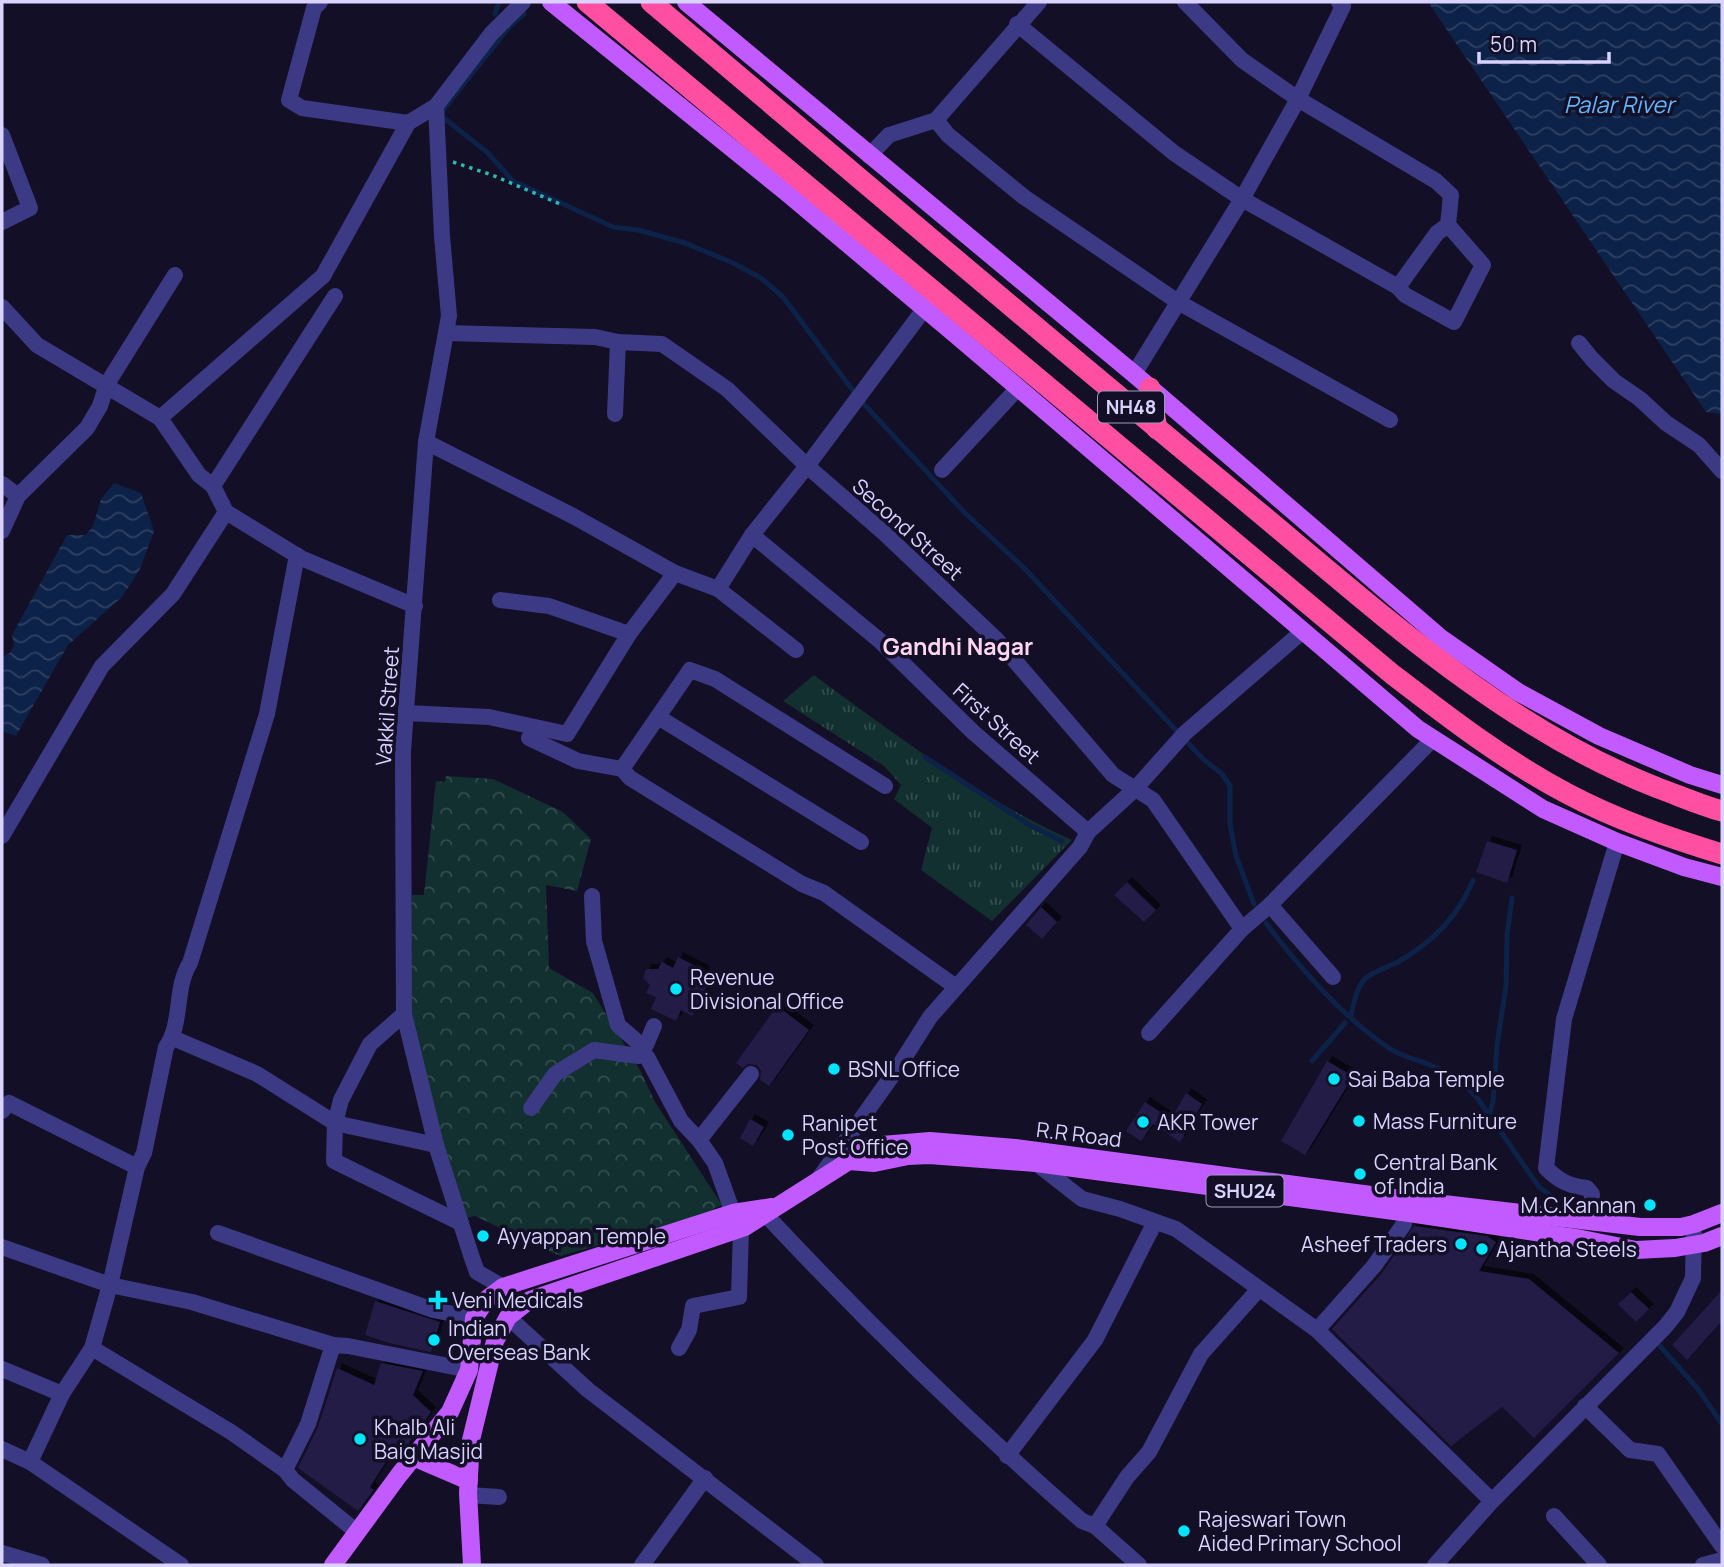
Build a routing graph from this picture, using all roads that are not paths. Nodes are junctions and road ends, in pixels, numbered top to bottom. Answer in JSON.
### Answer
{"nodes":[{"id":1,"x":320,"y":2,"type":"edge"},
{"id":2,"x":523,"y":2,"type":"edge"},
{"id":3,"x":551,"y":2,"type":"edge"},
{"id":4,"x":587,"y":2,"type":"edge"},
{"id":5,"x":651,"y":2,"type":"edge"},
{"id":6,"x":686,"y":2,"type":"edge"},
{"id":7,"x":1039,"y":2,"type":"edge"},
{"id":8,"x":1185,"y":2,"type":"edge"},
{"id":9,"x":1339,"y":2,"type":"edge"},
{"id":10,"x":1017,"y":24,"type":"junction"},
{"id":11,"x":1298,"y":99,"type":"junction"},
{"id":12,"x":436,"y":106,"type":"junction"},
{"id":13,"x":936,"y":120,"type":"junction"},
{"id":14,"x":408,"y":123,"type":"junction"},
{"id":15,"x":2,"y":135,"type":"edge"},
{"id":16,"x":869,"y":156,"type":"junction"},
{"id":17,"x":1242,"y":199,"type":"junction"},
{"id":18,"x":2,"y":222,"type":"edge"},
{"id":19,"x":1448,"y":225,"type":"junction"},
{"id":20,"x":175,"y":275,"type":"dead end"},
{"id":21,"x":1398,"y":287,"type":"junction"},
{"id":22,"x":335,"y":296,"type":"dead end"},
{"id":23,"x":1178,"y":302,"type":"junction"},
{"id":24,"x":2,"y":307,"type":"edge"},
{"id":25,"x":925,"y":308,"type":"junction"},
{"id":26,"x":446,"y":333,"type":"junction"},
{"id":27,"x":618,"y":342,"type":"junction"},
{"id":28,"x":1579,"y":343,"type":"dead end"},
{"id":29,"x":1142,"y":381,"type":"junction"},
{"id":30,"x":107,"y":386,"type":"junction"},
{"id":31,"x":1018,"y":388,"type":"junction"},
{"id":32,"x":615,"y":414,"type":"dead end"},
{"id":33,"x":160,"y":418,"type":"junction"},
{"id":34,"x":1390,"y":420,"type":"dead end"},
{"id":35,"x":1157,"y":429,"type":"junction"},
{"id":36,"x":426,"y":442,"type":"junction"},
{"id":37,"x":807,"y":467,"type":"junction"},
{"id":38,"x":942,"y":470,"type":"dead end"},
{"id":39,"x":1722,"y":471,"type":"edge"},
{"id":40,"x":2,"y":484,"type":"edge"},
{"id":41,"x":214,"y":485,"type":"junction"},
{"id":42,"x":18,"y":496,"type":"junction"},
{"id":43,"x":226,"y":512,"type":"junction"},
{"id":44,"x":2,"y":531,"type":"edge"},
{"id":45,"x":752,"y":535,"type":"junction"},
{"id":46,"x":297,"y":555,"type":"junction"},
{"id":47,"x":675,"y":573,"type":"junction"},
{"id":48,"x":718,"y":589,"type":"junction"},
{"id":49,"x":500,"y":600,"type":"dead end"},
{"id":50,"x":415,"y":606,"type":"junction"},
{"id":51,"x":1303,"y":631,"type":"junction"},
{"id":52,"x":629,"y":634,"type":"junction"},
{"id":53,"x":796,"y":650,"type":"dead end"},
{"id":54,"x":406,"y":713,"type":"junction"},
{"id":55,"x":658,"y":717,"type":"junction"},
{"id":56,"x":529,"y":738,"type":"dead end"},
{"id":57,"x":1433,"y":739,"type":"junction"},
{"id":58,"x":622,"y":769,"type":"junction"},
{"id":59,"x":1722,"y":785,"type":"edge"},
{"id":60,"x":885,"y":786,"type":"dead end"},
{"id":61,"x":1135,"y":789,"type":"junction"},
{"id":62,"x":1722,"y":811,"type":"edge"},
{"id":63,"x":1088,"y":832,"type":"junction"},
{"id":64,"x":2,"y":836,"type":"edge"},
{"id":65,"x":861,"y":842,"type":"dead end"},
{"id":66,"x":1617,"y":842,"type":"junction"},
{"id":67,"x":1722,"y":854,"type":"edge"},
{"id":68,"x":1722,"y":877,"type":"edge"},
{"id":69,"x":592,"y":896,"type":"dead end"},
{"id":70,"x":1270,"y":905,"type":"junction"},
{"id":71,"x":1242,"y":929,"type":"junction"},
{"id":72,"x":1332,"y":977,"type":"dead end"},
{"id":73,"x":956,"y":987,"type":"junction"},
{"id":74,"x":404,"y":1014,"type":"junction"},
{"id":75,"x":654,"y":1026,"type":"dead end"},
{"id":76,"x":1149,"y":1033,"type":"dead end"},
{"id":77,"x":173,"y":1038,"type":"junction"},
{"id":78,"x":643,"y":1051,"type":"junction"},
{"id":79,"x":751,"y":1073,"type":"dead end"},
{"id":80,"x":531,"y":1108,"type":"dead end"},
{"id":81,"x":2,"y":1111,"type":"edge"},
{"id":82,"x":335,"y":1124,"type":"junction"},
{"id":83,"x":699,"y":1140,"type":"junction"},
{"id":84,"x":436,"y":1145,"type":"junction"},
{"id":85,"x":849,"y":1161,"type":"junction"},
{"id":86,"x":1036,"y":1163,"type":"junction"},
{"id":87,"x":137,"y":1167,"type":"junction"},
{"id":88,"x":817,"y":1183,"type":"junction"},
{"id":89,"x":771,"y":1210,"type":"junction"},
{"id":90,"x":1722,"y":1213,"type":"edge"},
{"id":91,"x":1591,"y":1220,"type":"junction"},
{"id":92,"x":737,"y":1221,"type":"junction"},
{"id":93,"x":1155,"y":1222,"type":"junction"},
{"id":94,"x":461,"y":1223,"type":"junction"},
{"id":95,"x":1404,"y":1224,"type":"dead end"},
{"id":96,"x":1694,"y":1224,"type":"junction"},
{"id":97,"x":218,"y":1233,"type":"dead end"},
{"id":98,"x":1719,"y":1241,"type":"edge"},
{"id":99,"x":1693,"y":1245,"type":"junction"},
{"id":100,"x":2,"y":1247,"type":"edge"},
{"id":101,"x":110,"y":1285,"type":"junction"},
{"id":102,"x":503,"y":1287,"type":"junction"},
{"id":103,"x":1259,"y":1289,"type":"junction"},
{"id":104,"x":508,"y":1317,"type":"junction"},
{"id":105,"x":474,"y":1318,"type":"junction"},
{"id":106,"x":1317,"y":1330,"type":"junction"},
{"id":107,"x":333,"y":1345,"type":"junction"},
{"id":108,"x":92,"y":1348,"type":"junction"},
{"id":109,"x":680,"y":1349,"type":"dead end"},
{"id":110,"x":2,"y":1370,"type":"edge"},
{"id":111,"x":469,"y":1370,"type":"junction"},
{"id":112,"x":62,"y":1394,"type":"junction"},
{"id":113,"x":1585,"y":1406,"type":"junction"},
{"id":114,"x":2,"y":1449,"type":"edge"},
{"id":115,"x":1007,"y":1456,"type":"junction"},
{"id":116,"x":413,"y":1457,"type":"junction"},
{"id":117,"x":30,"y":1462,"type":"junction"},
{"id":118,"x":285,"y":1470,"type":"junction"},
{"id":119,"x":705,"y":1478,"type":"junction"},
{"id":120,"x":468,"y":1488,"type":"junction"},
{"id":121,"x":499,"y":1497,"type":"dead end"},
{"id":122,"x":1492,"y":1502,"type":"junction"},
{"id":123,"x":1553,"y":1516,"type":"dead end"},
{"id":124,"x":1095,"y":1526,"type":"junction"},
{"id":125,"x":357,"y":1532,"type":"junction"},
{"id":126,"x":1722,"y":1546,"type":"edge"},
{"id":127,"x":2,"y":1552,"type":"edge"},
{"id":128,"x":1722,"y":1560,"type":"edge"},
{"id":129,"x":42,"y":1565,"type":"edge"},
{"id":130,"x":181,"y":1565,"type":"edge"},
{"id":131,"x":333,"y":1565,"type":"edge"},
{"id":132,"x":472,"y":1565,"type":"edge"},
{"id":133,"x":642,"y":1565,"type":"edge"},
{"id":134,"x":816,"y":1565,"type":"edge"},
{"id":135,"x":1139,"y":1565,"type":"edge"},
{"id":136,"x":1435,"y":1565,"type":"edge"},
{"id":137,"x":1599,"y":1565,"type":"edge"},
{"id":138,"x":1703,"y":1565,"type":"edge"}],
"edges":[{"from":1,"to":14,"type":"street"},
{"from":2,"to":12,"type":"street"},
{"from":3,"to":25,"type":"main road"},
{"from":4,"to":67,"type":"highway","number":"NH48"},
{"from":5,"to":35,"type":"highway","number":"NH48"},
{"from":6,"to":16,"type":"main road"},
{"from":7,"to":10,"type":"street"},
{"from":8,"to":11,"type":"street"},
{"from":9,"to":11,"type":"street"},
{"from":10,"to":13,"type":"street"},
{"from":10,"to":17,"type":"street"},
{"from":11,"to":17,"type":"street"},
{"from":11,"to":19,"type":"street"},
{"from":12,"to":14,"type":"street"},
{"from":12,"to":26,"type":"street","name":"Vakkil Street"},
{"from":13,"to":16,"type":"street"},
{"from":13,"to":23,"type":"street"},
{"from":14,"to":33,"type":"street"},
{"from":15,"to":18,"type":"street"},
{"from":16,"to":29,"type":"main road"},
{"from":17,"to":21,"type":"street"},
{"from":17,"to":23,"type":"street"},
{"from":19,"to":21,"type":"street"},
{"from":19,"to":21,"type":"street"},
{"from":20,"to":30,"type":"street"},
{"from":22,"to":41,"type":"street"},
{"from":23,"to":29,"type":"street"},
{"from":23,"to":34,"type":"street"},
{"from":24,"to":30,"type":"street"},
{"from":25,"to":31,"type":"main road"},
{"from":25,"to":37,"type":"street"},
{"from":26,"to":27,"type":"street","name":"Second Street"},
{"from":26,"to":36,"type":"street","name":"Vakkil Street"},
{"from":27,"to":32,"type":"street"},
{"from":27,"to":37,"type":"street","name":"Second Street"},
{"from":28,"to":39,"type":"street"},
{"from":29,"to":35,"type":"highway"},
{"from":29,"to":59,"type":"main road"},
{"from":30,"to":33,"type":"street"},
{"from":30,"to":42,"type":"street"},
{"from":31,"to":38,"type":"street"},
{"from":31,"to":51,"type":"main road"},
{"from":33,"to":41,"type":"street"},
{"from":35,"to":62,"type":"highway","number":"NH48"},
{"from":36,"to":47,"type":"street"},
{"from":36,"to":50,"type":"street","name":"Vakkil Street"},
{"from":37,"to":45,"type":"street"},
{"from":37,"to":61,"type":"street","name":"Second Street"},
{"from":40,"to":42,"type":"street"},
{"from":41,"to":43,"type":"street"},
{"from":42,"to":44,"type":"street"},
{"from":43,"to":46,"type":"street"},
{"from":43,"to":64,"type":"street"},
{"from":45,"to":48,"type":"street"},
{"from":45,"to":63,"type":"street","name":"First Street"},
{"from":46,"to":50,"type":"street"},
{"from":46,"to":77,"type":"street"},
{"from":47,"to":48,"type":"street"},
{"from":47,"to":52,"type":"street"},
{"from":48,"to":53,"type":"street"},
{"from":49,"to":52,"type":"street"},
{"from":50,"to":54,"type":"street","name":"Vakkil Street"},
{"from":51,"to":57,"type":"main road"},
{"from":51,"to":61,"type":"street"},
{"from":52,"to":54,"type":"street"},
{"from":54,"to":74,"type":"street","name":"Vakkil Street"},
{"from":55,"to":58,"type":"street"},
{"from":55,"to":60,"type":"street"},
{"from":55,"to":65,"type":"street"},
{"from":56,"to":58,"type":"street"},
{"from":57,"to":66,"type":"main road"},
{"from":57,"to":70,"type":"street"},
{"from":58,"to":73,"type":"street"},
{"from":61,"to":63,"type":"street"},
{"from":61,"to":71,"type":"street","name":"Second Street"},
{"from":63,"to":73,"type":"street"},
{"from":66,"to":68,"type":"main road"},
{"from":66,"to":91,"type":"street"},
{"from":69,"to":78,"type":"street"},
{"from":70,"to":71,"type":"street"},
{"from":70,"to":72,"type":"street"},
{"from":71,"to":76,"type":"street"},
{"from":73,"to":88,"type":"street"},
{"from":74,"to":82,"type":"street"},
{"from":74,"to":84,"type":"street","name":"Vakkil Street"},
{"from":75,"to":78,"type":"street"},
{"from":77,"to":82,"type":"street"},
{"from":77,"to":87,"type":"street"},
{"from":78,"to":80,"type":"street"},
{"from":78,"to":83,"type":"street"},
{"from":79,"to":83,"type":"street"},
{"from":81,"to":87,"type":"street"},
{"from":82,"to":84,"type":"street"},
{"from":82,"to":94,"type":"street"},
{"from":83,"to":92,"type":"street"},
{"from":84,"to":94,"type":"street","name":"Vakkil Street"},
{"from":85,"to":86,"type":"main road","name":"R.R Road","number":"SHU24"},
{"from":85,"to":88,"type":"main road","name":"R.R Road","number":"SHU24"},
{"from":85,"to":91,"type":"main road","name":"R.R Road","number":"SHU24"},
{"from":86,"to":93,"type":"street"},
{"from":86,"to":99,"type":"main road","name":"R.R Road","number":"SHU24"},
{"from":87,"to":101,"type":"street"},
{"from":88,"to":89,"type":"main road","name":"R.R Road","number":"SHU24"},
{"from":89,"to":92,"type":"main road","name":"R.R Road","number":"SHU24"},
{"from":89,"to":115,"type":"street"},
{"from":90,"to":96,"type":"main road","name":"R.R Road","number":"SHU24"},
{"from":91,"to":96,"type":"main road","name":"R.R Road","number":"SHU24"},
{"from":92,"to":102,"type":"main road","name":"R.R Road","number":"SHU24"},
{"from":92,"to":104,"type":"main road","name":"R.R Road","number":"SHU24"},
{"from":92,"to":109,"type":"street"},
{"from":93,"to":103,"type":"street"},
{"from":93,"to":115,"type":"street"},
{"from":94,"to":102,"type":"street","name":"Vakkil Street"},
{"from":95,"to":106,"type":"street"},
{"from":96,"to":99,"type":"street"},
{"from":97,"to":105,"type":"street"},
{"from":98,"to":99,"type":"main road","name":"R.R Road","number":"SHU24"},
{"from":99,"to":113,"type":"street"},
{"from":100,"to":101,"type":"street"},
{"from":101,"to":107,"type":"street"},
{"from":101,"to":108,"type":"street"},
{"from":102,"to":105,"type":"main road","name":"R.R Road","number":"SHU24"},
{"from":103,"to":106,"type":"street"},
{"from":103,"to":124,"type":"street"},
{"from":104,"to":119,"type":"street"},
{"from":104,"to":120,"type":"main road"},
{"from":105,"to":111,"type":"main road"},
{"from":106,"to":122,"type":"street"},
{"from":107,"to":111,"type":"street"},
{"from":107,"to":118,"type":"street"},
{"from":108,"to":112,"type":"street"},
{"from":108,"to":118,"type":"street"},
{"from":110,"to":112,"type":"street"},
{"from":111,"to":116,"type":"main road"},
{"from":112,"to":117,"type":"street"},
{"from":113,"to":122,"type":"street"},
{"from":113,"to":126,"type":"street"},
{"from":114,"to":117,"type":"street"},
{"from":115,"to":124,"type":"street"},
{"from":116,"to":120,"type":"main road"},
{"from":116,"to":125,"type":"main road"},
{"from":117,"to":130,"type":"street"},
{"from":118,"to":125,"type":"street"},
{"from":119,"to":133,"type":"street"},
{"from":119,"to":134,"type":"street"},
{"from":120,"to":121,"type":"street"},
{"from":120,"to":132,"type":"main road"},
{"from":122,"to":136,"type":"street"},
{"from":123,"to":137,"type":"street"},
{"from":124,"to":135,"type":"street"},
{"from":125,"to":131,"type":"main road"},
{"from":127,"to":129,"type":"street"},
{"from":128,"to":138,"type":"street"}]}
